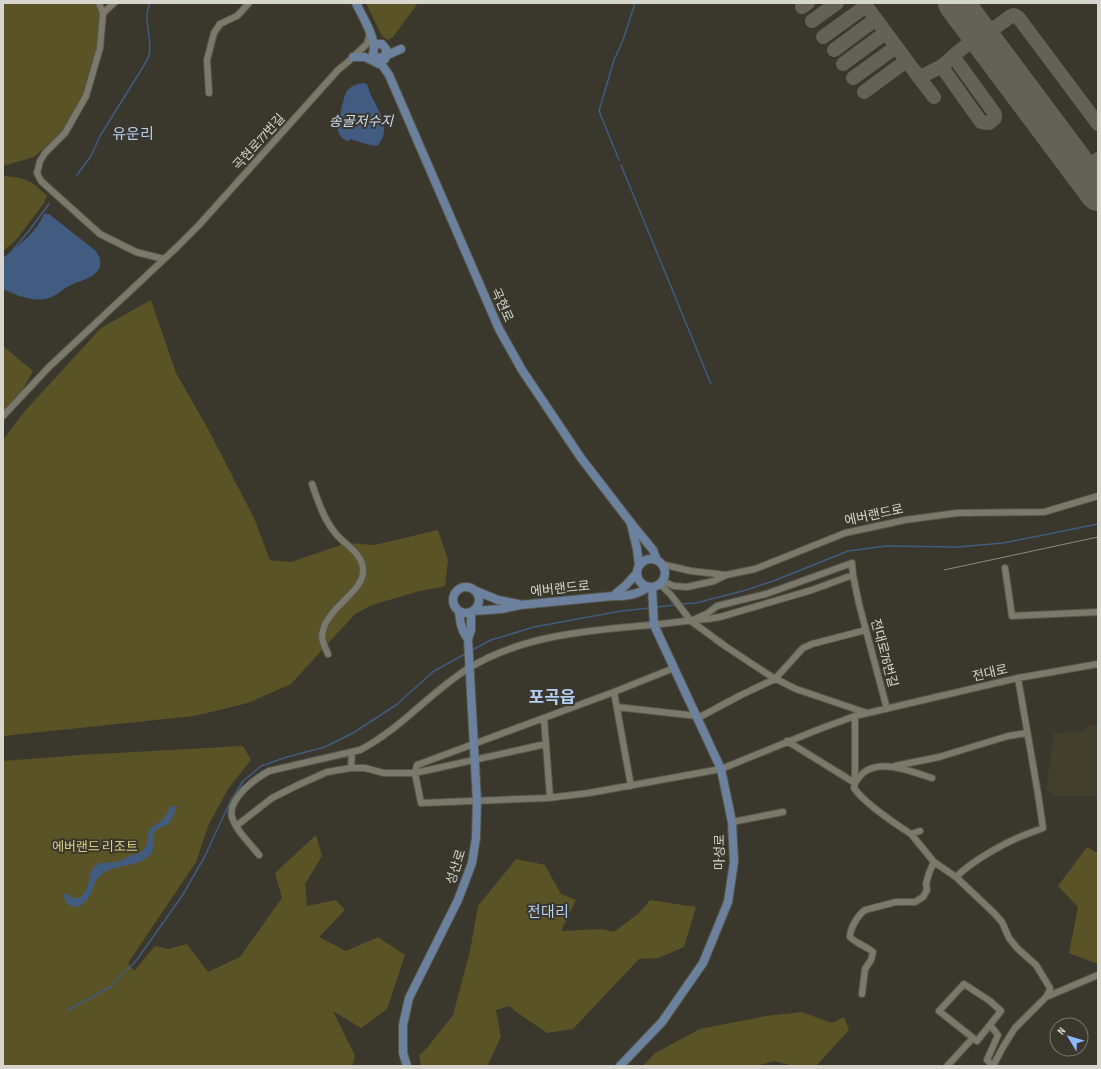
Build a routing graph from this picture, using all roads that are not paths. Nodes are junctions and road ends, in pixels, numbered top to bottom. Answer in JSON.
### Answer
{"nodes":[{"id":1,"x":99,"y":3,"type":"edge"},
{"id":2,"x":114,"y":3,"type":"edge"},
{"id":3,"x":249,"y":3,"type":"edge"},
{"id":4,"x":356,"y":3,"type":"edge"},
{"id":5,"x":103,"y":13,"type":"junction"},
{"id":6,"x":370,"y":32,"type":"junction"},
{"id":7,"x":384,"y":46,"type":"junction"},
{"id":8,"x":374,"y":47,"type":"junction"},
{"id":9,"x":401,"y":49,"type":"junction"},
{"id":10,"x":380,"y":56,"type":"junction"},
{"id":11,"x":353,"y":57,"type":"junction"},
{"id":12,"x":389,"y":75,"type":"junction"},
{"id":13,"x":209,"y":93,"type":"dead end"},
{"id":14,"x":164,"y":259,"type":"junction"},
{"id":15,"x":3,"y":416,"type":"edge"},
{"id":16,"x":312,"y":484,"type":"dead end"},
{"id":17,"x":1098,"y":496,"type":"edge"},
{"id":18,"x":631,"y":523,"type":"junction"},
{"id":19,"x":659,"y":562,"type":"junction"},
{"id":20,"x":1005,"y":568,"type":"dead end"},
{"id":21,"x":638,"y":569,"type":"junction"},
{"id":22,"x":726,"y":575,"type":"junction"},
{"id":23,"x":853,"y":575,"type":"junction"},
{"id":24,"x":656,"y":585,"type":"junction"},
{"id":25,"x":474,"y":590,"type":"junction"},
{"id":26,"x":613,"y":596,"type":"junction"},
{"id":27,"x":520,"y":605,"type":"junction"},
{"id":28,"x":458,"y":611,"type":"junction"},
{"id":29,"x":472,"y":611,"type":"junction"},
{"id":30,"x":1098,"y":612,"type":"edge"},
{"id":31,"x":691,"y":621,"type":"junction"},
{"id":32,"x":654,"y":622,"type":"junction"},
{"id":33,"x":866,"y":630,"type":"junction"},
{"id":34,"x":468,"y":639,"type":"junction"},
{"id":35,"x":328,"y":654,"type":"dead end"},
{"id":36,"x":1098,"y":664,"type":"edge"},
{"id":37,"x":469,"y":666,"type":"junction"},
{"id":38,"x":674,"y":668,"type":"junction"},
{"id":39,"x":1018,"y":678,"type":"junction"},
{"id":40,"x":775,"y":679,"type":"junction"},
{"id":41,"x":614,"y":692,"type":"junction"},
{"id":42,"x":617,"y":707,"type":"junction"},
{"id":43,"x":887,"y":709,"type":"junction"},
{"id":44,"x":867,"y":713,"type":"junction"},
{"id":45,"x":855,"y":716,"type":"junction"},
{"id":46,"x":697,"y":717,"type":"junction"},
{"id":47,"x":544,"y":718,"type":"junction"},
{"id":48,"x":1027,"y":733,"type":"junction"},
{"id":49,"x":787,"y":741,"type":"junction"},
{"id":50,"x":474,"y":744,"type":"junction"},
{"id":51,"x":546,"y":744,"type":"junction"},
{"id":52,"x":352,"y":752,"type":"junction"},
{"id":53,"x":474,"y":761,"type":"junction"},
{"id":54,"x":892,"y":766,"type":"junction"},
{"id":55,"x":351,"y":768,"type":"junction"},
{"id":56,"x":721,"y":769,"type":"junction"},
{"id":57,"x":415,"y":773,"type":"junction"},
{"id":58,"x":932,"y":778,"type":"dead end"},
{"id":59,"x":855,"y":783,"type":"junction"},
{"id":60,"x":631,"y":786,"type":"junction"},
{"id":61,"x":550,"y":797,"type":"junction"},
{"id":62,"x":477,"y":801,"type":"junction"},
{"id":63,"x":783,"y":812,"type":"dead end"},
{"id":64,"x":732,"y":822,"type":"junction"},
{"id":65,"x":236,"y":826,"type":"junction"},
{"id":66,"x":920,"y":831,"type":"dead end"},
{"id":67,"x":911,"y":834,"type":"junction"},
{"id":68,"x":259,"y":855,"type":"dead end"},
{"id":69,"x":934,"y":862,"type":"junction"},
{"id":70,"x":956,"y":877,"type":"junction"},
{"id":71,"x":1098,"y":975,"type":"edge"},
{"id":72,"x":862,"y":994,"type":"dead end"},
{"id":73,"x":1046,"y":997,"type":"junction"},
{"id":74,"x":990,"y":1025,"type":"junction"},
{"id":75,"x":973,"y":1038,"type":"junction"},
{"id":76,"x":407,"y":1066,"type":"edge"},
{"id":77,"x":620,"y":1066,"type":"edge"},
{"id":78,"x":947,"y":1066,"type":"edge"},
{"id":79,"x":993,"y":1066,"type":"edge"}],
"edges":[{"from":1,"to":5,"type":"street"},
{"from":2,"to":5,"type":"street"},
{"from":3,"to":13,"type":"street"},
{"from":4,"to":6,"type":"main road"},
{"from":5,"to":14,"type":"street"},
{"from":6,"to":7,"type":"main road"},
{"from":6,"to":8,"type":"main road"},
{"from":6,"to":9,"type":"main road"},
{"from":6,"to":11,"type":"street"},
{"from":7,"to":8,"type":"main road"},
{"from":7,"to":9,"type":"main road"},
{"from":7,"to":10,"type":"main road"},
{"from":8,"to":10,"type":"main road"},
{"from":8,"to":11,"type":"street"},
{"from":9,"to":10,"type":"main road"},
{"from":9,"to":12,"type":"main road"},
{"from":10,"to":11,"type":"street"},
{"from":10,"to":12,"type":"main road"},
{"from":11,"to":12,"type":"main road"},
{"from":11,"to":14,"type":"street","name":"곡현로77번길"},
{"from":12,"to":18,"type":"main road","name":"곡현로"},
{"from":14,"to":15,"type":"street","name":"곡현로77번길"},
{"from":16,"to":35,"type":"street"},
{"from":17,"to":22,"type":"street","name":"에버랜드로"},
{"from":18,"to":19,"type":"main road","name":"곡현로"},
{"from":18,"to":21,"type":"main road"},
{"from":19,"to":21,"type":"main road"},
{"from":19,"to":22,"type":"street"},
{"from":19,"to":24,"type":"main road"},
{"from":20,"to":30,"type":"street"},
{"from":21,"to":24,"type":"main road"},
{"from":21,"to":26,"type":"main road"},
{"from":22,"to":24,"type":"street","name":"에버랜드로"},
{"from":23,"to":31,"type":"street"},
{"from":23,"to":31,"type":"street"},
{"from":23,"to":33,"type":"street","name":"전대로76번길"},
{"from":24,"to":26,"type":"main road","name":"에버랜드로"},
{"from":24,"to":31,"type":"street"},
{"from":24,"to":32,"type":"main road","name":"마성로"},
{"from":25,"to":27,"type":"main road"},
{"from":25,"to":28,"type":"main road"},
{"from":25,"to":29,"type":"main road"},
{"from":26,"to":27,"type":"main road","name":"에버랜드로"},
{"from":27,"to":29,"type":"main road","name":"에버랜드로"},
{"from":28,"to":29,"type":"main road"},
{"from":28,"to":34,"type":"main road"},
{"from":29,"to":34,"type":"main road","name":"성산로"},
{"from":31,"to":32,"type":"street"},
{"from":31,"to":40,"type":"street"},
{"from":32,"to":37,"type":"street"},
{"from":32,"to":38,"type":"main road","name":"마성로"},
{"from":33,"to":40,"type":"street"},
{"from":33,"to":43,"type":"street","name":"전대로76번길"},
{"from":34,"to":37,"type":"main road","name":"성산로"},
{"from":36,"to":39,"type":"street","name":"전대로"},
{"from":37,"to":50,"type":"main road","name":"성산로"},
{"from":37,"to":52,"type":"street"},
{"from":38,"to":41,"type":"street"},
{"from":38,"to":46,"type":"main road","name":"마성로"},
{"from":39,"to":43,"type":"street","name":"전대로"},
{"from":39,"to":48,"type":"street"},
{"from":40,"to":44,"type":"street"},
{"from":40,"to":46,"type":"street"},
{"from":41,"to":42,"type":"street"},
{"from":41,"to":47,"type":"street"},
{"from":42,"to":46,"type":"street"},
{"from":42,"to":60,"type":"street"},
{"from":43,"to":44,"type":"street","name":"전대로"},
{"from":44,"to":45,"type":"street","name":"전대로"},
{"from":45,"to":49,"type":"street","name":"전대로"},
{"from":45,"to":59,"type":"street"},
{"from":46,"to":56,"type":"main road","name":"마성로"},
{"from":47,"to":50,"type":"street"},
{"from":47,"to":51,"type":"street"},
{"from":48,"to":54,"type":"street"},
{"from":48,"to":70,"type":"street"},
{"from":49,"to":56,"type":"street","name":"전대로"},
{"from":49,"to":59,"type":"street"},
{"from":50,"to":53,"type":"main road","name":"성산로"},
{"from":50,"to":57,"type":"street"},
{"from":51,"to":53,"type":"street"},
{"from":51,"to":61,"type":"street"},
{"from":52,"to":55,"type":"street"},
{"from":52,"to":65,"type":"street"},
{"from":53,"to":57,"type":"street"},
{"from":53,"to":62,"type":"main road","name":"성산로"},
{"from":54,"to":58,"type":"street"},
{"from":54,"to":59,"type":"street"},
{"from":55,"to":57,"type":"street"},
{"from":55,"to":65,"type":"street"},
{"from":56,"to":60,"type":"street","name":"전대로"},
{"from":56,"to":64,"type":"main road","name":"마성로"},
{"from":57,"to":62,"type":"street","name":"전대로"},
{"from":59,"to":67,"type":"street"},
{"from":60,"to":61,"type":"street","name":"전대로"},
{"from":61,"to":62,"type":"street","name":"전대로"},
{"from":62,"to":76,"type":"main road","name":"성산로"},
{"from":63,"to":64,"type":"street"},
{"from":64,"to":77,"type":"main road","name":"마성로"},
{"from":65,"to":68,"type":"street"},
{"from":66,"to":67,"type":"street"},
{"from":67,"to":69,"type":"street"},
{"from":69,"to":70,"type":"street"},
{"from":69,"to":72,"type":"street"},
{"from":70,"to":73,"type":"street"},
{"from":71,"to":73,"type":"street"},
{"from":73,"to":79,"type":"street"},
{"from":74,"to":75,"type":"street"},
{"from":74,"to":75,"type":"street"},
{"from":74,"to":79,"type":"street"},
{"from":75,"to":78,"type":"street"}]}
